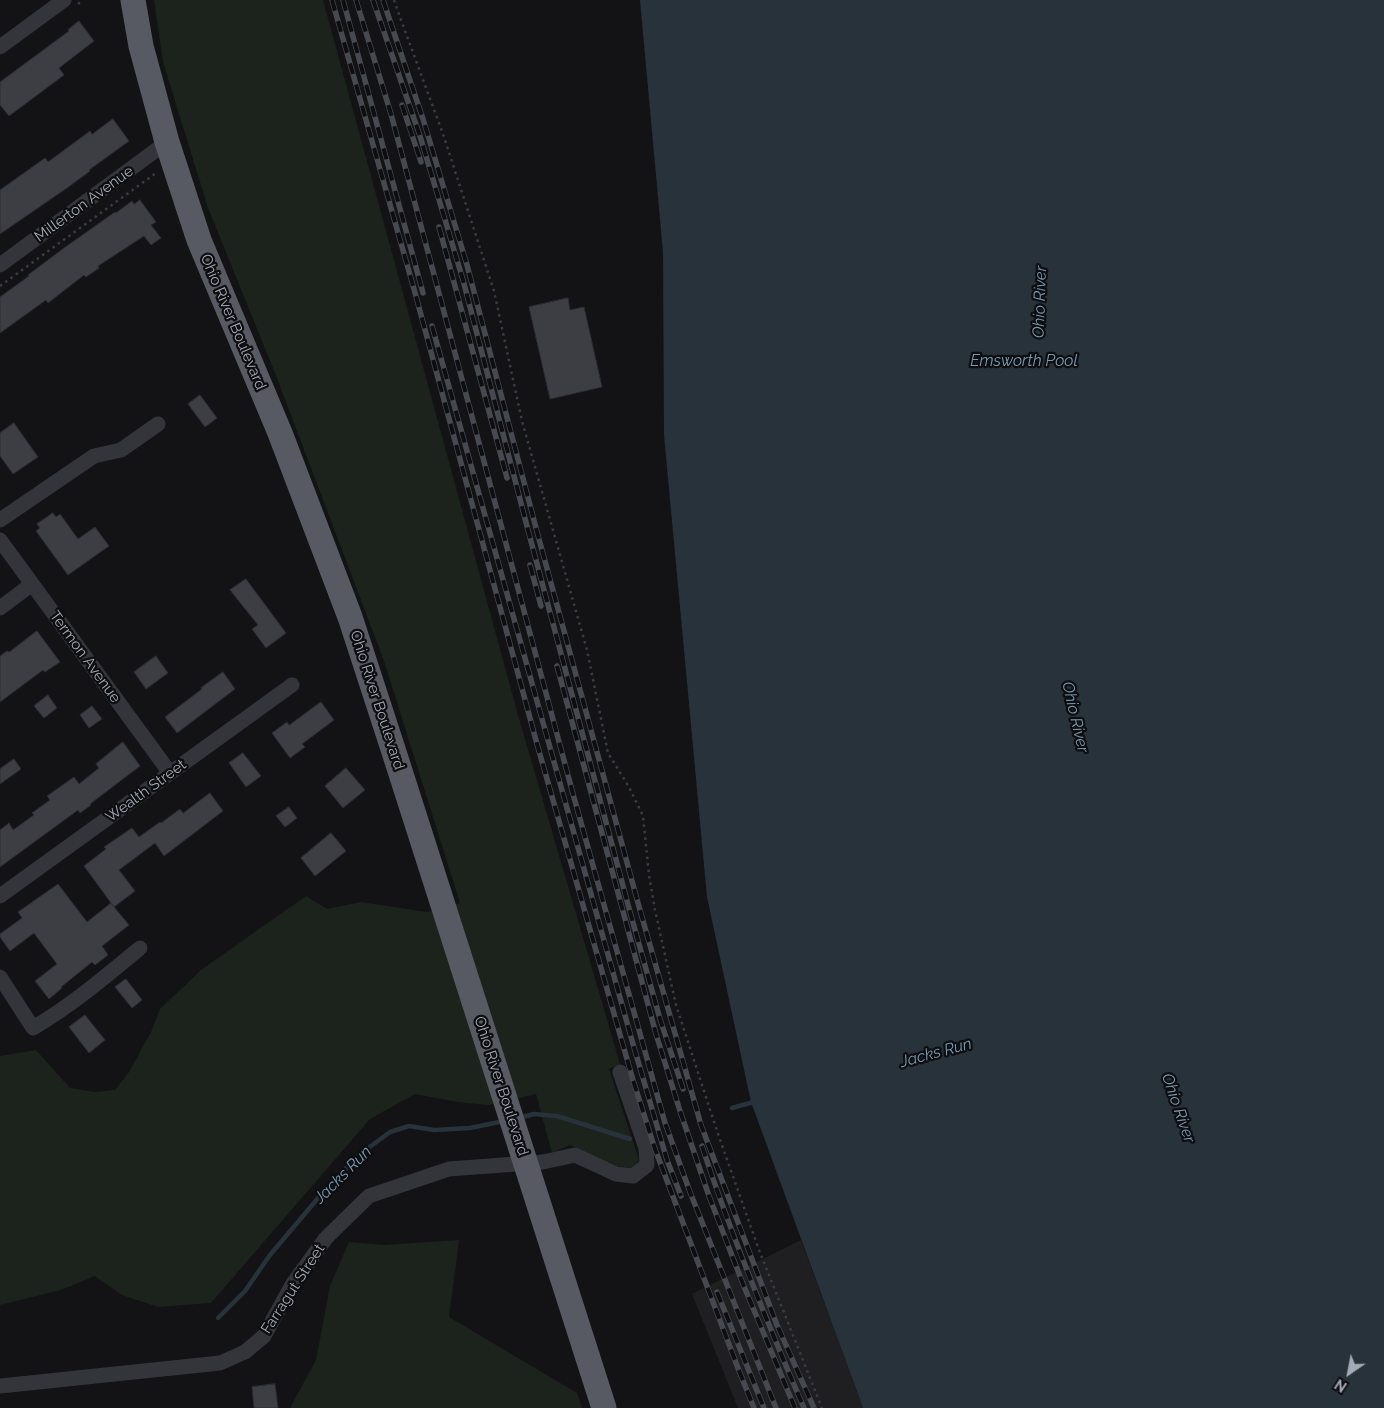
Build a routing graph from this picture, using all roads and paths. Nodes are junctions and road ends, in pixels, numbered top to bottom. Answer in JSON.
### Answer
{"nodes":[{"id":1,"x":64,"y":0,"type":"edge"},
{"id":2,"x":133,"y":0,"type":"edge"},
{"id":3,"x":394,"y":0,"type":"edge"},
{"id":4,"x":0,"y":47,"type":"edge"},
{"id":5,"x":167,"y":142,"type":"junction"},
{"id":6,"x":0,"y":266,"type":"edge"},
{"id":7,"x":158,"y":424,"type":"dead end"},
{"id":8,"x":0,"y":520,"type":"edge"},
{"id":9,"x":0,"y":540,"type":"edge"},
{"id":10,"x":32,"y":584,"type":"junction"},
{"id":11,"x":0,"y":608,"type":"edge"},
{"id":12,"x":292,"y":686,"type":"dead end"},
{"id":13,"x":170,"y":773,"type":"junction"},
{"id":14,"x":0,"y":896,"type":"edge"},
{"id":15,"x":140,"y":948,"type":"dead end"},
{"id":16,"x":0,"y":977,"type":"edge"},
{"id":17,"x":620,"y":1072,"type":"dead end"},
{"id":18,"x":0,"y":1386,"type":"edge"},
{"id":19,"x":604,"y":1408,"type":"edge"},
{"id":20,"x":822,"y":1408,"type":"edge"}],
"edges":[{"from":1,"to":4,"type":"street"},
{"from":2,"to":5,"type":"highway","name":"Ohio River Boulevard"},
{"from":3,"to":20,"type":"path"},
{"from":5,"to":6,"type":"street","name":"Millerton Avenue"},
{"from":5,"to":19,"type":"highway","name":"Ohio River Boulevard"},
{"from":7,"to":8,"type":"street"},
{"from":9,"to":10,"type":"street","name":"Termon Avenue"},
{"from":10,"to":11,"type":"street"},
{"from":10,"to":13,"type":"street","name":"Termon Avenue"},
{"from":12,"to":13,"type":"street","name":"Wealth Street"},
{"from":13,"to":14,"type":"street","name":"Wealth Street"},
{"from":15,"to":16,"type":"street"},
{"from":17,"to":18,"type":"street","name":"Farragut Street"}]}
